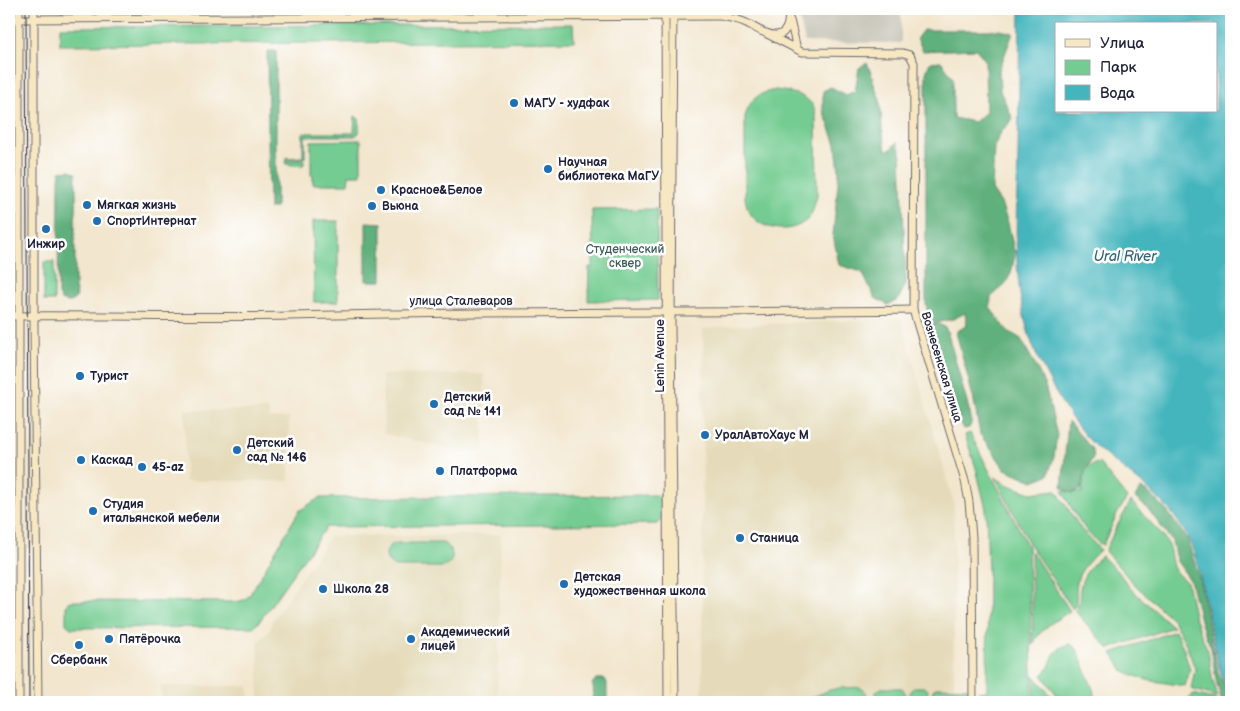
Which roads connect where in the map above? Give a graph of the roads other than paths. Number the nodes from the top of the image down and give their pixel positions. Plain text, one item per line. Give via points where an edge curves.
1 (18, 9) edge
2 (34, 9) edge
3 (673, 9) edge
4 (736, 9) edge
5 (788, 9) edge
6 (668, 14) edge
7 (721, 16) junction
8 (789, 18) junction
9 (9, 19) edge
10 (18, 19) junction
11 (34, 19) junction
12 (744, 22) junction
13 (767, 34) junction
14 (799, 50) junction
15 (913, 310) junction
16 (668, 312) junction
17 (9, 316) edge
18 (19, 316) junction
19 (34, 316) junction
20 (19, 702) edge
21 (38, 702) edge
22 (668, 702) edge
23 (675, 702) edge
24 (973, 702) edge

1 - 10 main road
2 - 11 main road
3 - 6 main road, Lenin Avenue
4 - 7 main road
4 - 12 main road
5 - 8 main road
6 - 7 main road
6 - 11 main road
6 - 16 main road, Lenin Avenue
7 - 12 main road
8 - 13 main road via 786,30 781,34
8 - 14 main road
9 - 10 main road
10 - 11 main road
10 - 18 main road
11 - 19 main road
12 - 13 main road
13 - 14 main road
14 - 15 main road, Вознесенская улица via 903,53 912,58
15 - 16 main road, улица Сталеваров
15 - 24 main road, Вознесенская улица via 970,502
16 - 19 main road, улица Сталеваров
16 - 22 main road, Lenin Avenue
16 - 23 main road, Lenin Avenue
17 - 18 main road, улица Сталеваров
18 - 19 main road, улица Сталеваров
18 - 20 main road
19 - 21 main road

